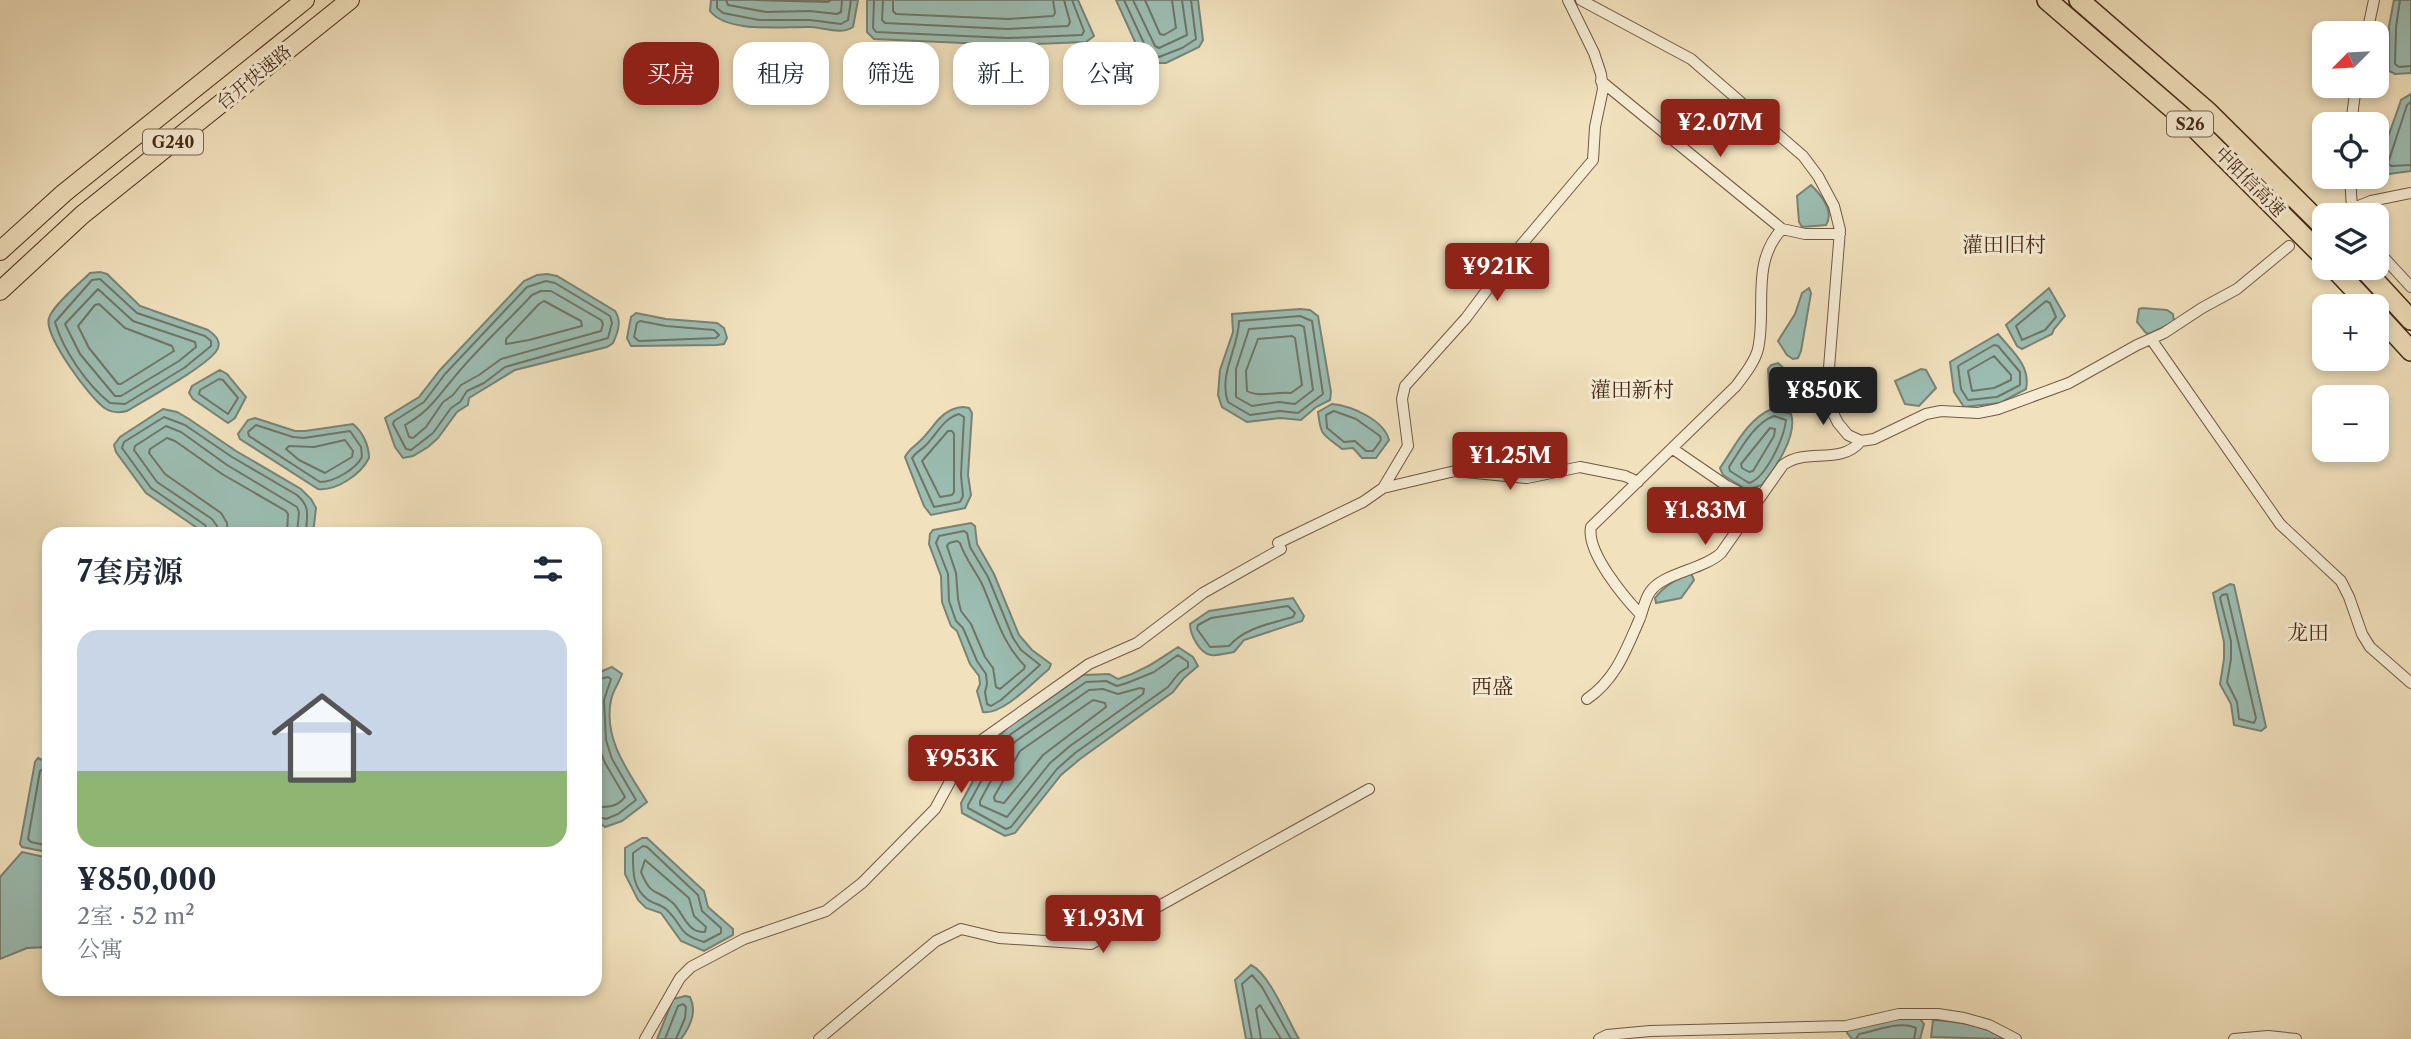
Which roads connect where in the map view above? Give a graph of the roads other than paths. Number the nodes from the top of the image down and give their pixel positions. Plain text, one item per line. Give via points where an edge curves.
1 (305, 0) edge
2 (350, 0) edge
3 (1568, 0) edge
4 (1581, 0) edge
5 (2047, 0) edge
6 (2079, 0) edge
7 (2374, 0) edge
8 (2370, 21) edge
9 (1601, 81) junction
10 (2411, 193) edge
11 (2377, 203) edge
12 (2312, 215) edge
13 (1782, 229) junction
14 (1840, 234) junction
15 (2312, 245) edge
16 (2289, 246) dead end
17 (0, 251) edge
18 (2389, 264) edge
19 (2345, 280) edge
20 (2374, 280) edge
21 (2411, 287) edge
22 (0, 290) edge
23 (2359, 294) edge
24 (2411, 320) edge
25 (2389, 327) edge
26 (2151, 339) junction
27 (2411, 351) edge
28 (1861, 441) junction
29 (1673, 449) junction
30 (1638, 482) junction
31 (1383, 488) junction
32 (1757, 501) junction
33 (1641, 615) junction
34 (2411, 682) edge
35 (1587, 699) dead end
36 (1369, 789) dead end
37 (645, 1039) edge
38 (819, 1039) edge
39 (1599, 1039) edge
40 (2016, 1039) edge
41 (2234, 1039) edge
42 (2296, 1039) edge

1 - 17 highway, 台开快速路 / G240 via 64,193
2 - 22 highway, 台开快速路 / G240 via 82,215
3 - 9 street via 1594,52
4 - 14 street via 1691,60 1803,156 1834,206
5 - 15 highway, 中阳信高速 / S26 via 2160,96
6 - 12 highway, 中阳信高速 / S26 via 2190,96
7 - 8 street
9 - 13 street
9 - 31 street via 1593,160 1405,386 1402,399 1408,446
10 - 11 street
13 - 14 street
13 - 29 street via 1762,271 1756,354 1736,386
14 - 28 street via 1827,393 1838,423
16 - 26 street via 2229,295
18 - 21 street
19 - 23 highway
20 - 24 highway
25 - 27 highway
26 - 28 street via 2043,393 1988,412 1926,414
26 - 34 street via 2280,524 2339,578 2370,647
28 - 32 street via 1843,454 1793,459 1783,465
29 - 30 street
29 - 32 street
30 - 31 street via 1580,467 1527,478 1455,471
30 - 33 street via 1590,530 1604,568
31 - 37 street via 1203,593 1137,643 1088,664 976,744 934,809 862,883 826,911 744,939 691,967
32 - 33 street via 1721,553 1656,586
33 - 35 street via 1611,678
36 - 38 street via 1091,944 955,930
39 - 40 street via 1650,1031 1846,1026 1899,1014 1964,1018
41 - 42 street

